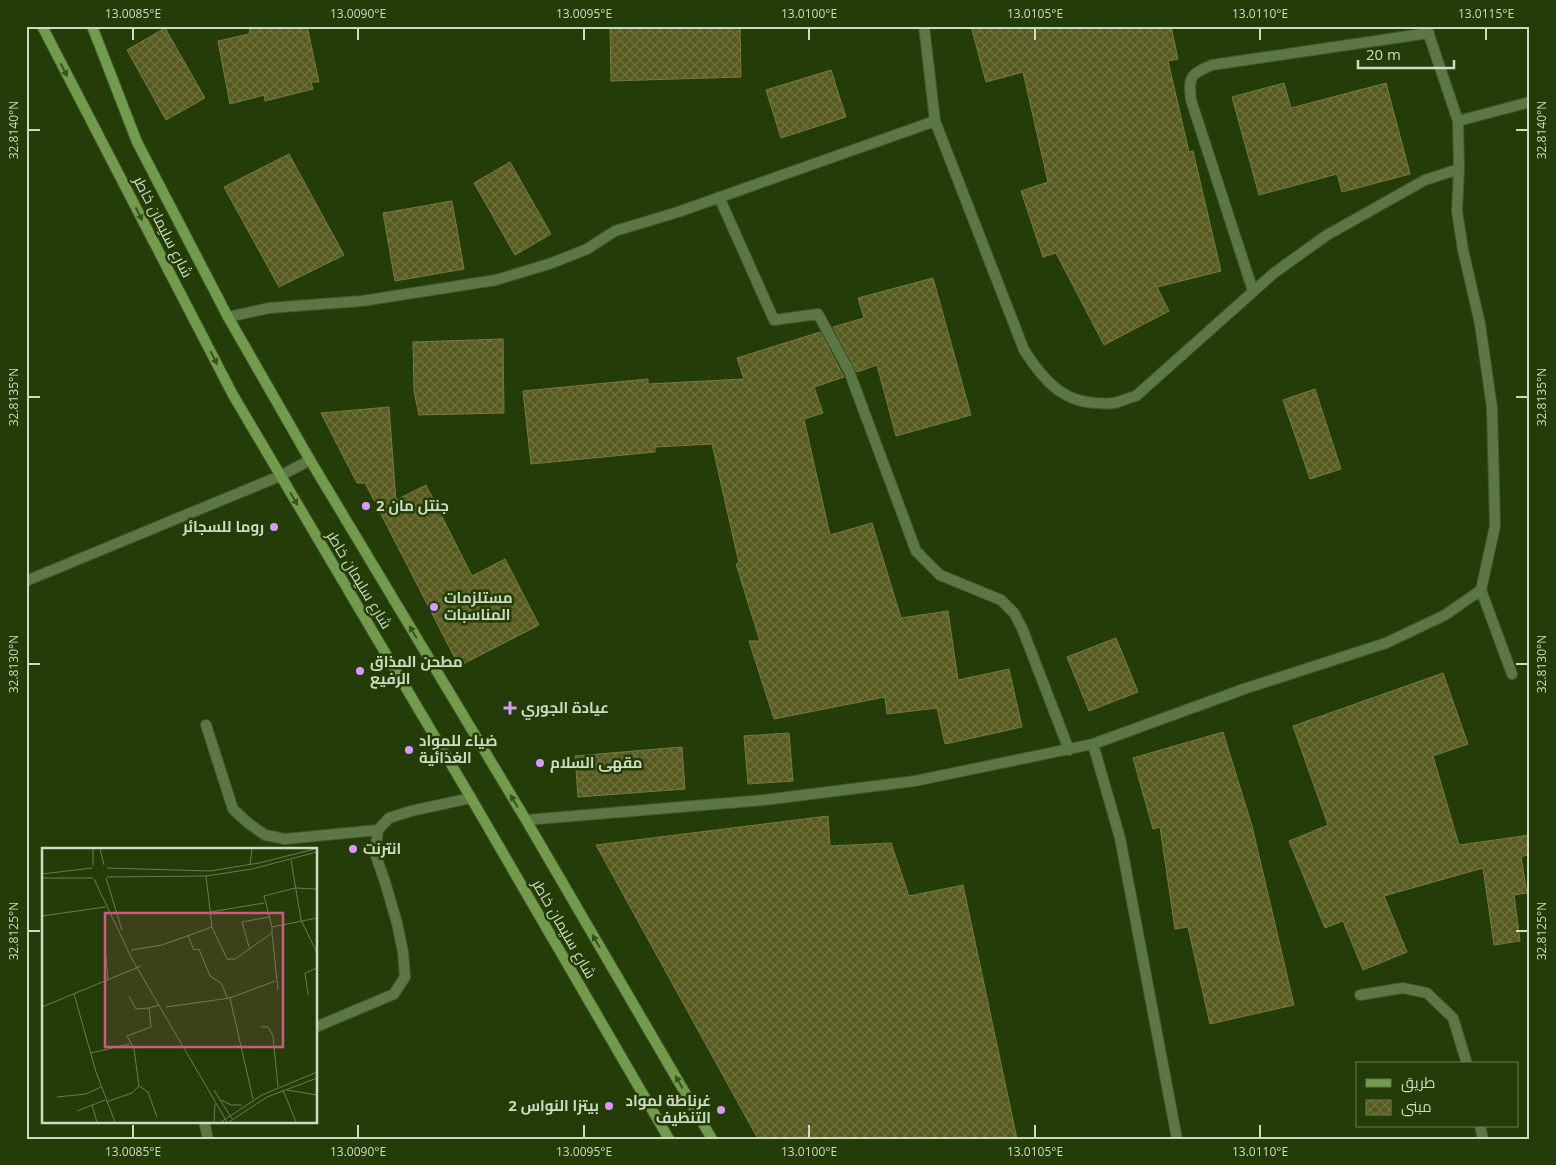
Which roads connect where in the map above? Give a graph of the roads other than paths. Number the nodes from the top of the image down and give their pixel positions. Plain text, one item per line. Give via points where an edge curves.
1 (42, 26) edge
2 (92, 26) edge
3 (924, 26) edge
4 (1428, 30) edge
5 (1530, 102) edge
6 (935, 121) junction
7 (1458, 121) junction
8 (1459, 169) junction
9 (719, 196) junction
10 (1253, 291) junction
11 (228, 317) junction
12 (310, 460) junction
13 (280, 476) junction
14 (26, 581) edge
15 (1481, 590) junction
16 (1512, 674) dead end
17 (206, 725) dead end
18 (1093, 744) junction
19 (1068, 750) junction
20 (471, 798) junction
21 (526, 820) junction
22 (378, 830) junction
23 (1360, 995) dead end
24 (318, 1026) edge
25 (1466, 1062) edge
26 (204, 1122) edge
27 (208, 1139) edge
28 (669, 1139) edge
29 (712, 1139) edge
30 (1177, 1139) edge

1 -> 13 main road, شارع سليمان خاطر via 233,395
2 - 11 main road, شارع سليمان خاطر via 137,142
3 - 6 street
4 - 7 street
4 - 10 street via 1212,65 1196,72 1189,85 1191,100
5 - 7 street
6 - 9 street
6 - 10 street via 1024,350 1051,385 1067,396 1089,403 1113,403 1136,396
7 - 8 street
8 - 10 street via 1425,180 1327,236
8 - 15 street via 1457,212 1480,324 1492,408 1495,526
9 - 11 street via 615,231 587,249 496,280 362,301 269,308
9 - 19 street via 774,320 818,314 848,371 916,551 940,574 1001,600 1014,613
11 - 12 main road, شارع سليمان خاطر
12 - 13 street
21 -> 12 main road, شارع سليمان خاطر
13 - 14 street
13 -> 20 main road, شارع سليمان خاطر
15 - 16 street
15 - 18 street via 1445,615 1386,644 1244,689
17 - 22 street via 233,809 265,835 285,839
18 - 19 street
18 - 30 street via 1120,838
19 - 21 street via 915,781 764,800
20 - 22 street via 389,818
20 - 28 main road, شارع سليمان خاطر
29 -> 21 main road, شارع سليمان خاطر
22 - 24 street via 375,853 397,923 404,952 405,977 394,994
23 - 25 street via 1403,988 1427,993 1453,1018
26 - 27 street

